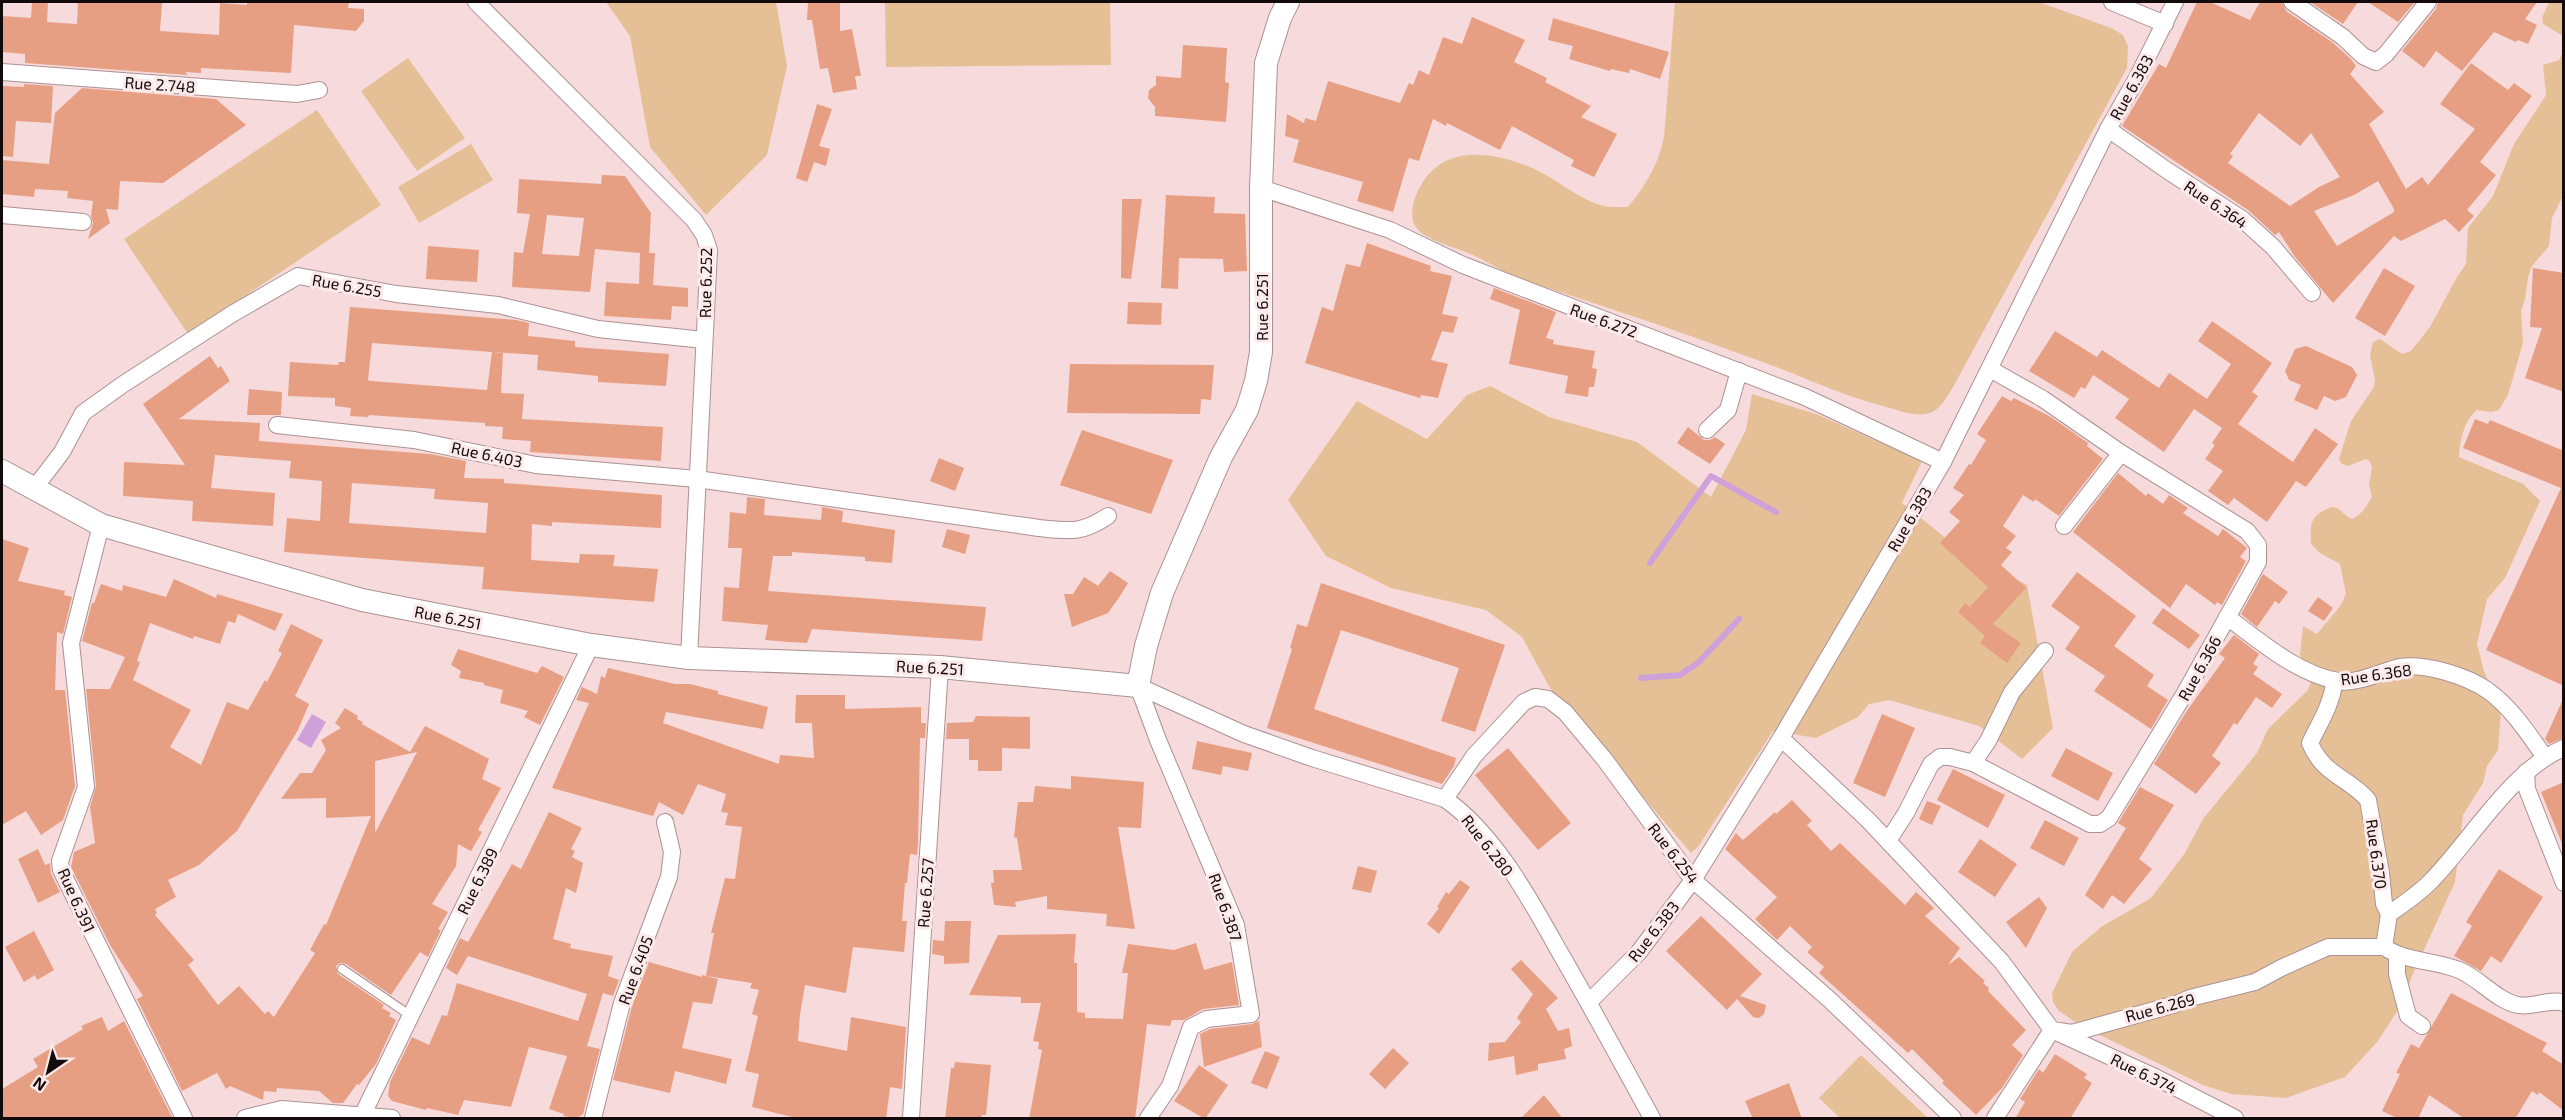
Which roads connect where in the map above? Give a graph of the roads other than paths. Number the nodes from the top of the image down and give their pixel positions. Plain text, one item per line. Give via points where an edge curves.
1 (476, 2) edge
2 (1288, 2) edge
3 (2112, 2) edge
4 (2175, 2) edge
5 (2292, 2) edge
6 (2428, 2) edge
7 (2165, 24) junction
8 (2, 72) edge
9 (319, 90) dead end
10 (2108, 129) junction
11 (1261, 188) junction
12 (2, 215) edge
13 (83, 222) dead end
14 (2312, 293) dead end
15 (704, 340) junction
16 (1990, 369) junction
17 (1739, 371) junction
18 (277, 425) dead end
19 (1707, 430) dead end
20 (2121, 453) junction
21 (1943, 462) junction
22 (2, 471) edge
23 (697, 479) junction
24 (33, 490) junction
25 (1108, 516) dead end
26 (101, 525) junction
27 (2064, 526) dead end
28 (2227, 618) junction
29 (591, 645) junction
30 (2045, 651) dead end
31 (689, 658) junction
32 (940, 667) junction
33 (2335, 681) junction
34 (1138, 686) junction
35 (1780, 738) junction
36 (2564, 748) edge
37 (2544, 756) junction
38 (1973, 763) junction
39 (2526, 772) junction
40 (1445, 799) junction
41 (665, 822) dead end
42 (1888, 841) junction
43 (1693, 880) junction
44 (2564, 883) edge
45 (2389, 914) junction
46 (2391, 951) junction
47 (342, 969) dead end
48 (1589, 1002) junction
49 (2564, 1003) edge
50 (411, 1016) junction
51 (2422, 1026) dead end
52 (2052, 1030) junction
53 (362, 1116) junction
54 (184, 1119) edge
55 (245, 1119) edge
56 (392, 1119) edge
57 (593, 1119) edge
58 (911, 1119) edge
59 (1148, 1119) edge
60 (1652, 1119) edge
61 (1953, 1119) edge
62 (1995, 1119) edge
63 (2235, 1119) edge

1 - 15 street, Rue 6.252 via 704,235 708,250
2 - 11 main road, Rue 6.251 via 1266,63
3 - 7 street
4 - 7 street, Rue 6.383
5 - 6 street via 2376,62
7 - 10 street, Rue 6.383
8 - 9 street, Rue 2.748 via 297,94
10 - 14 street, Rue 6.364 via 2242,219 2273,247
10 - 16 street, Rue 6.383
11 - 17 street, Rue 6.272 via 1390,230 1462,265
11 - 34 main road, Rue 6.251 via 1261,352 1256,381 1247,410 1221,457 1162,593
12 - 13 street
15 - 23 street, Rue 6.252
15 - 24 street, Rue 6.255 via 598,329 498,305 396,294 298,276 202,333 83,413 62,452
16 - 20 street, Rue 6.366 via 2043,399
16 - 21 street, Rue 6.383
17 - 19 street via 1728,410
17 - 21 street, Rue 6.272
18 - 23 street, Rue 6.403 via 414,440 536,465
20 - 27 street
20 - 28 street, Rue 6.366 via 2247,531 2258,545 2258,562
21 - 35 street, Rue 6.383
22 - 24 main road
23 - 25 street, Rue 6.403 via 1073,532
23 - 31 street, Rue 6.252
24 - 26 main road, Rue 6.251
26 - 29 main road, Rue 6.251 via 362,600
26 - 54 street, Rue 6.391 via 71,643 86,787 60,861 61,870
28 - 33 street, Rue 6.368 via 2301,666
28 - 38 street, Rue 6.366 via 2128,788 2109,818 2100,824 2090,824
29 - 31 main road, Rue 6.251
29 - 50 street, Rue 6.389
30 - 38 street via 2012,692
31 - 32 main road, Rue 6.251
32 - 34 main road, Rue 6.251
32 - 58 street, Rue 6.257
33 - 37 street, Rue 6.368 via 2402,667 2449,673 2487,690 2517,719
33 - 45 street, Rue 6.370 via 2324,720 2310,744 2315,757 2368,800 2382,895
34 - 40 street, Rue 6.280 via 1244,734
34 - 59 street, Rue 6.387 via 1236,925 1251,1014 1207,1019 1191,1027 1170,1086
35 - 42 street
35 - 43 street, Rue 6.383
36 - 37 street
37 - 39 street
38 - 42 street, Rue 6.366 via 1940,757 1931,764
39 - 44 street via 2527,789
39 - 45 street via 2431,882
40 - 43 street, Rue 6.254 via 1474,756 1524,702 1535,697 1548,699 1565,712 1605,760
40 - 48 street, Rue 6.280 via 1463,811 1501,858
41 - 57 street, Rue 6.405 via 672,852 669,877 622,1003
42 - 52 street via 2002,962
43 - 48 street, Rue 6.383 via 1639,952
43 - 61 street, Rue 6.254 via 1831,1001
45 - 46 street
46 - 49 street, Rue 6.269 via 2460,970 2516,1005 2532,1006 2553,1000
46 - 51 street via 2408,1016
46 - 52 street, Rue 6.269 via 2328,947 2255,982 2072,1033
47 - 50 lane
48 - 60 street, Rue 6.280
50 - 53 street, Rue 6.389
52 - 62 street
52 - 63 street, Rue 6.374
53 - 55 street via 282,1109
53 - 56 street

